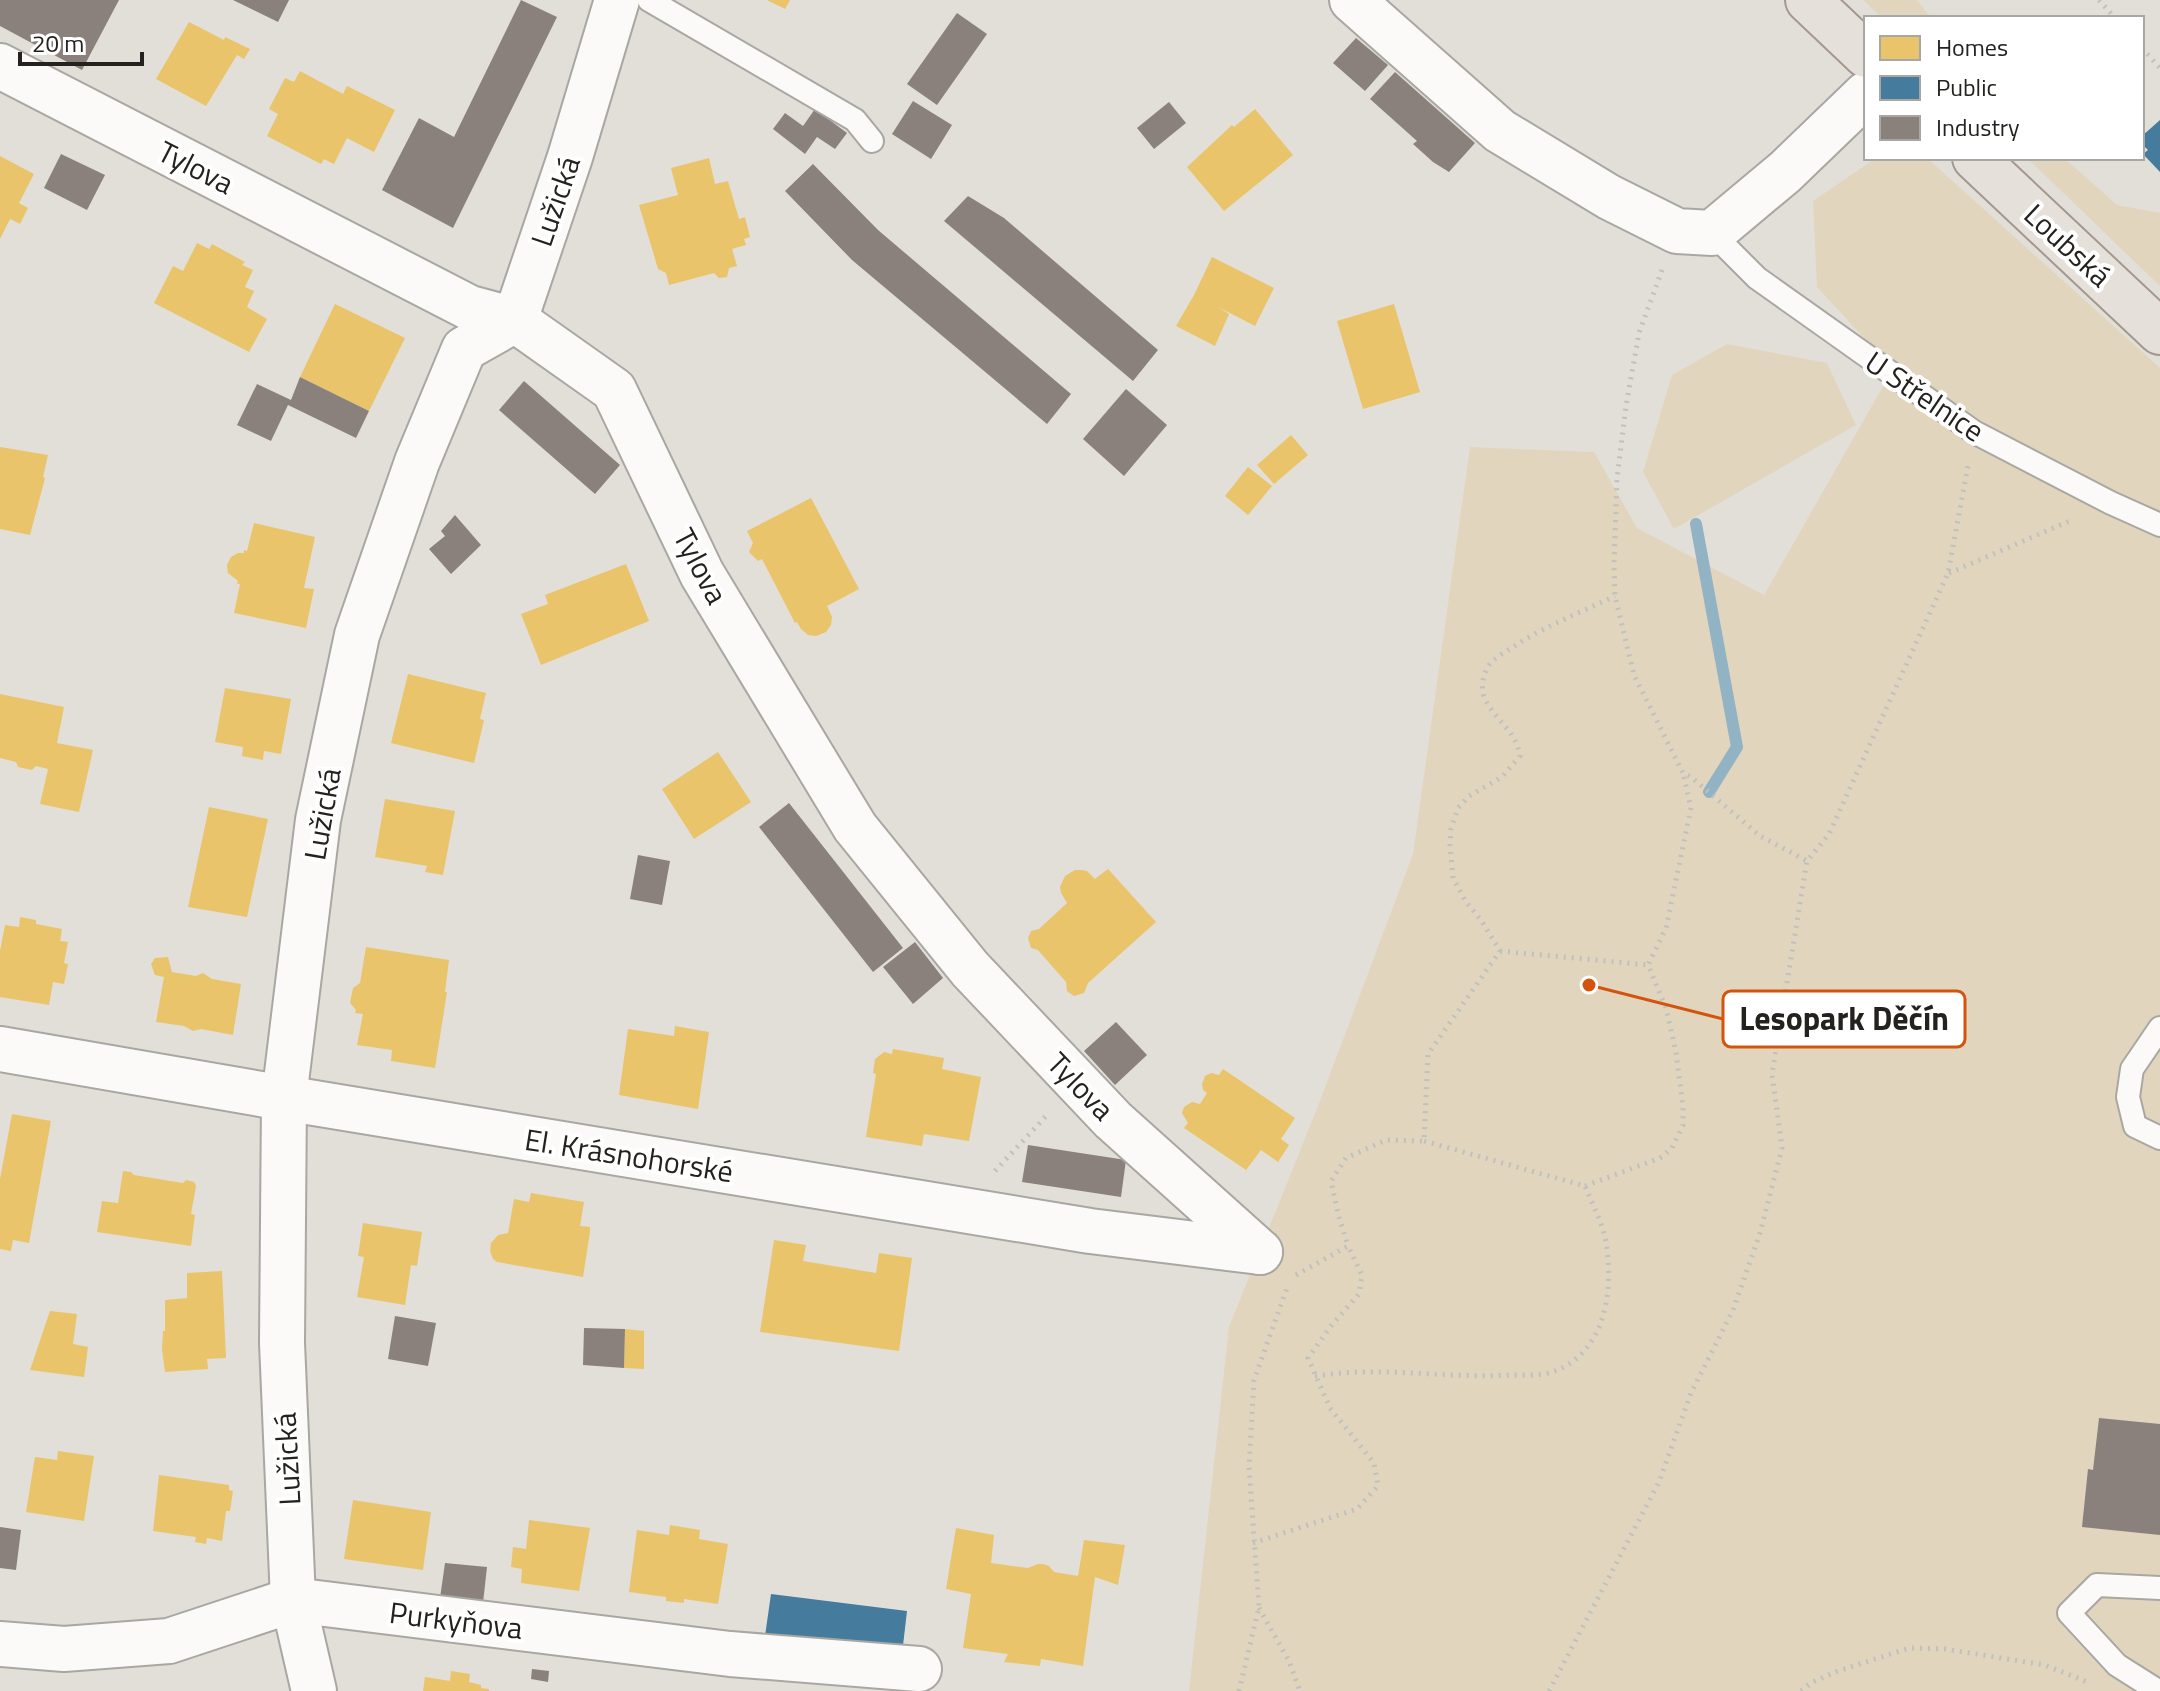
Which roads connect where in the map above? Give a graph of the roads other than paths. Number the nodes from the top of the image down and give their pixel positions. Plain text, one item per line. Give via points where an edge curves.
1 (617, 0) edge
2 (649, 0) edge
3 (1352, 0) edge
4 (1808, 0) edge
5 (1864, 53) edge
6 (0, 66) edge
7 (1864, 96) edge
8 (872, 141) dead end
9 (1977, 160) edge
10 (1695, 232) junction
11 (515, 320) junction
12 (2160, 332) edge
13 (2160, 525) edge
14 (2160, 1028) edge
15 (0, 1049) edge
16 (284, 1098) junction
17 (2160, 1138) edge
18 (1260, 1252) joint
19 (2160, 1588) edge
20 (293, 1600) junction
21 (0, 1644) edge
22 (919, 1669) dead end
23 (740, 1672) edge
24 (314, 1691) edge
25 (2158, 1691) edge

1 - 11 street, Lužická
2 - 8 lane via 855,120
3 - 10 street, U Střelnice via 1500,131 1609,197
4 - 5 main road
6 - 11 street, Tylova via 470,308
7 - 10 street via 1785,172
9 - 12 main road, Loubská
10 - 13 lane, U Střelnice via 1974,432
11 - 16 street, Lužická via 464,349 417,462 357,635 318,820
11 - 18 street, Tylova via 614,390 702,574 855,827 977,976 1113,1120
14 - 17 lane via 2132,1069 2128,1097 2135,1126
15 - 16 street, El. Krásnohorské
16 - 18 street, El. Krásnohorské via 1090,1231
16 - 20 street, Lužická via 282,1343
19 - 25 lane via 2097,1585 2069,1613 2117,1665
20 - 21 street, Purkyňova via 169,1641 64,1649
20 - 23 street, Purkyňova
20 - 24 street, Lužická
22 - 23 street, Purkyňova

